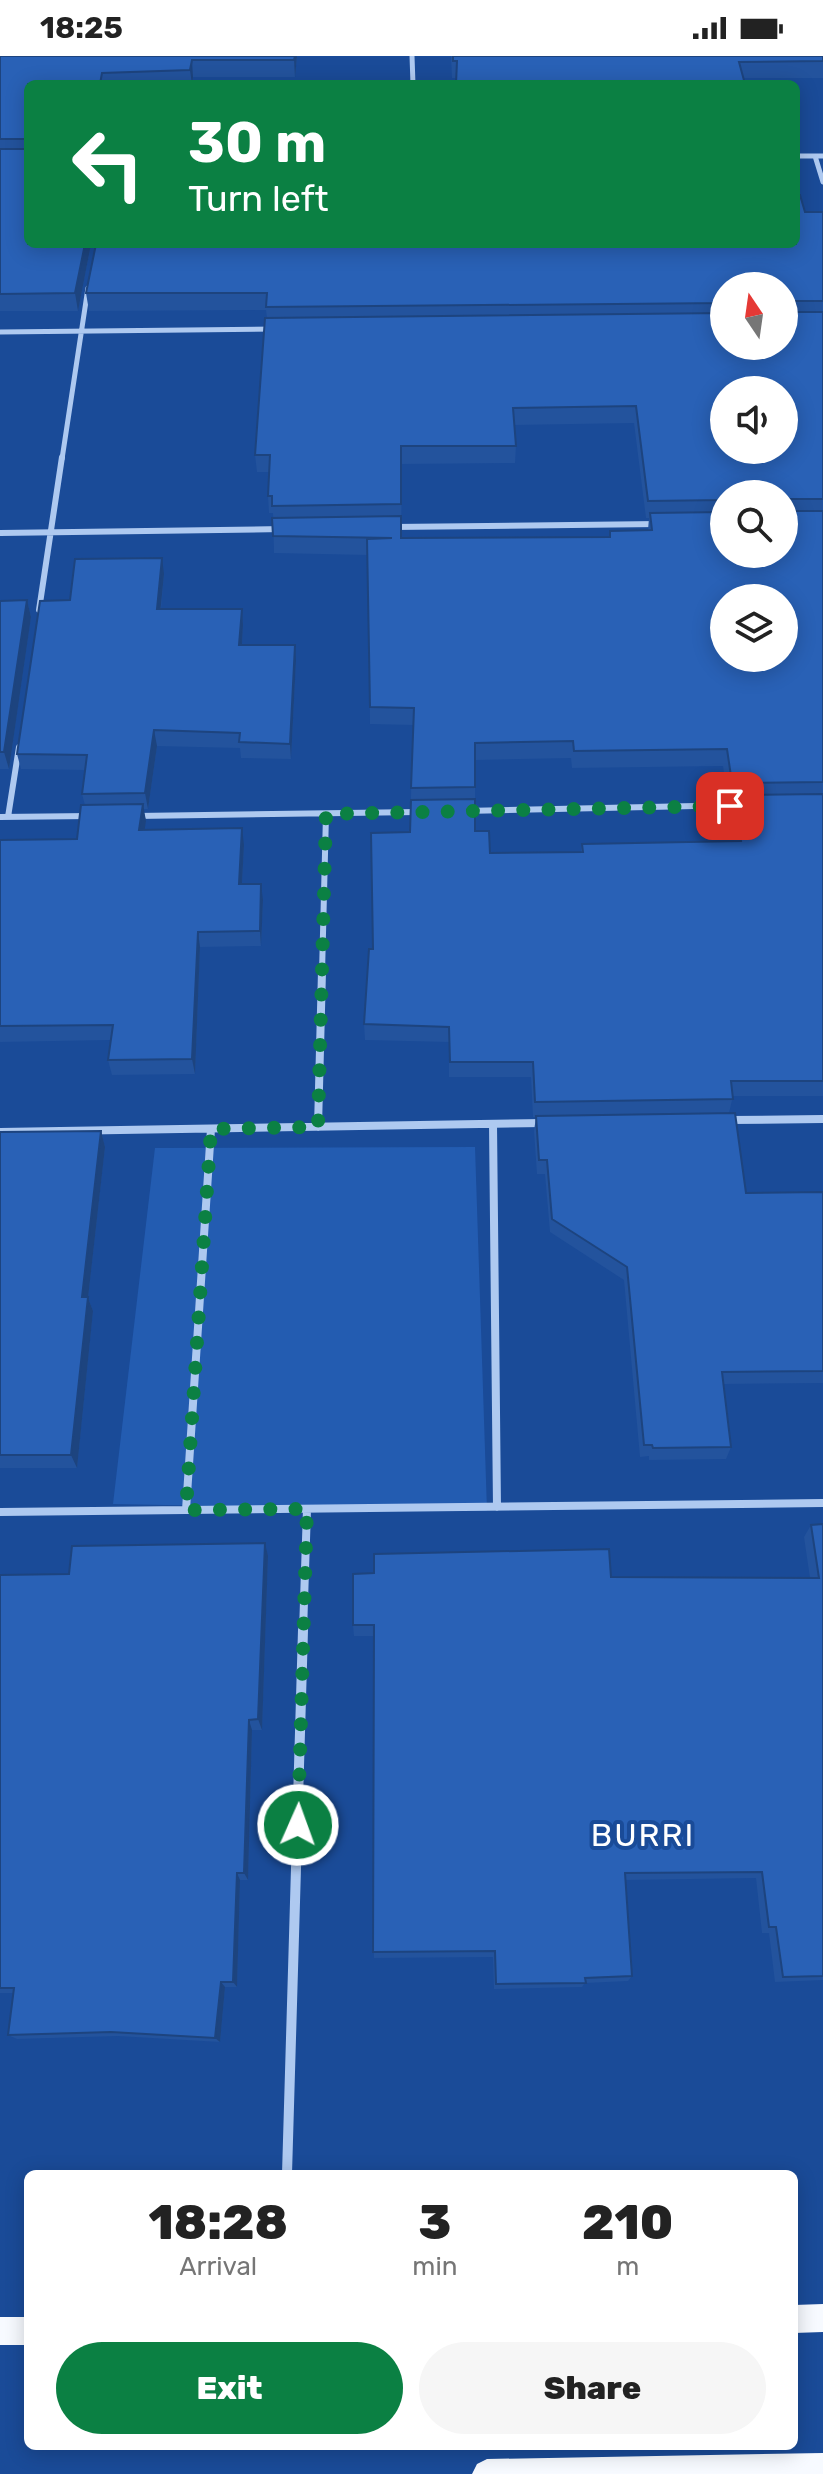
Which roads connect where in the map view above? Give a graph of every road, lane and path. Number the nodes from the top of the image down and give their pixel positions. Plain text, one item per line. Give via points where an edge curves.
1 (412, 56) edge
2 (413, 80) edge
3 (800, 156) edge
4 (815, 156) junction
5 (823, 156) edge
6 (823, 182) edge
7 (91, 273) edge
8 (284, 329) edge
9 (79, 331) junction
10 (0, 332) edge
11 (661, 524) edge
12 (380, 527) edge
13 (286, 529) edge
14 (51, 532) junction
15 (0, 533) edge
16 (37, 622) edge
17 (19, 742) edge
18 (745, 805) edge
19 (450, 811) edge
20 (434, 812) edge
21 (326, 814) junction
22 (103, 816) edge
23 (119, 816) edge
24 (4, 817) edge
25 (823, 1119) edge
26 (713, 1120) edge
27 (556, 1123) edge
28 (493, 1124) junction
29 (318, 1127) junction
30 (211, 1129) junction
31 (0, 1132) edge
32 (823, 1503) edge
33 (497, 1507) junction
34 (307, 1509) junction
35 (186, 1510) junction
36 (0, 1512) edge
37 (287, 2170) edge
38 (823, 2318) edge
39 (798, 2319) edge
40 (0, 2331) edge
41 (24, 2331) edge
42 (823, 2468) edge
43 (487, 2474) edge

1 - 2 street
3 - 4 street
4 - 5 street
4 - 6 street
7 - 9 street
8 - 9 street
9 - 10 street
9 - 14 street
11 - 12 street
13 - 14 street
14 - 15 street
14 - 16 street
17 - 24 street
18 - 19 street
20 - 21 street
21 - 23 street
21 - 29 street
22 - 24 street
25 - 26 street
27 - 28 street
28 - 29 street
28 - 33 street
29 - 30 street
30 - 31 street
30 - 35 street
32 - 33 street
33 - 34 street
34 - 35 street
34 - 37 street
35 - 36 street
38 - 39 main road
40 - 41 main road
42 - 43 main road

